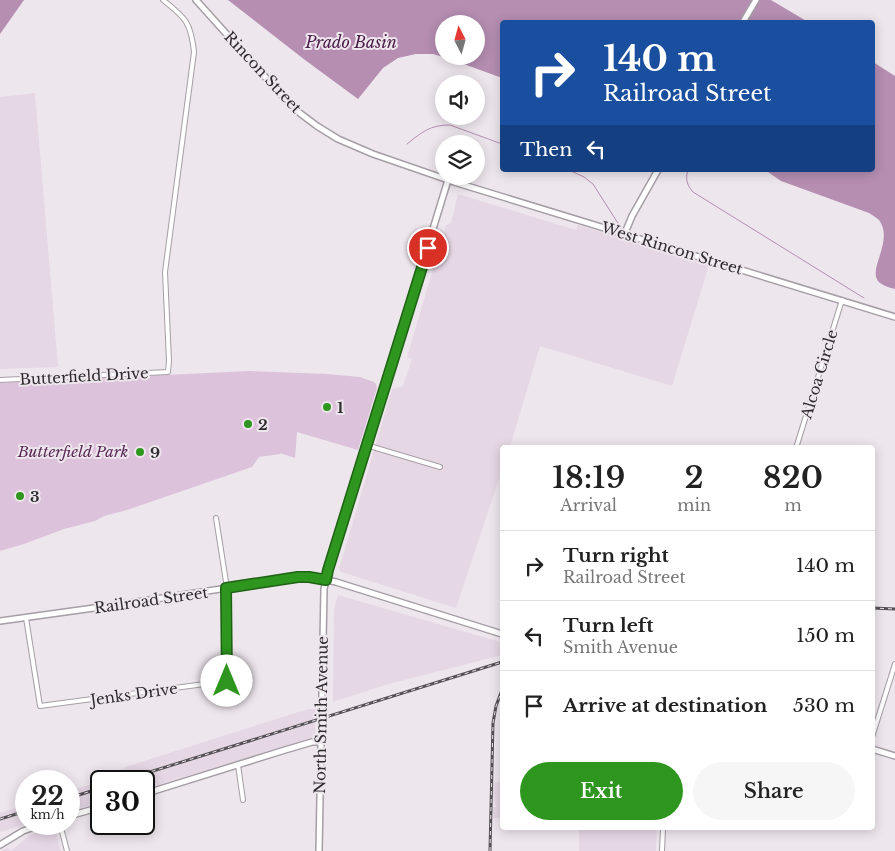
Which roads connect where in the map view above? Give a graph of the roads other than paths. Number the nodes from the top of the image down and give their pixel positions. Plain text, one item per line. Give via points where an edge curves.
1 (163, 0) edge
2 (196, 0) edge
3 (756, 0) edge
4 (744, 20) edge
5 (657, 172) edge
6 (435, 175) edge
7 (446, 185) edge
8 (465, 185) edge
9 (625, 233) junction
10 (842, 300) junction
11 (895, 317) edge
12 (0, 380) edge
13 (366, 445) junction
14 (797, 445) edge
15 (440, 467) dead end
16 (216, 518) dead end
17 (326, 580) junction
18 (226, 588) junction
19 (26, 618) junction
20 (0, 621) edge
21 (500, 633) edge
22 (895, 664) edge
23 (875, 727) edge
24 (320, 742) junction
25 (875, 750) edge
26 (895, 756) edge
27 (238, 765) junction
28 (155, 791) edge
29 (243, 800) dead end
30 (663, 830) edge
31 (16, 835) edge
32 (63, 835) edge
33 (0, 845) edge
34 (67, 851) edge
35 (318, 851) edge
36 (662, 851) edge

1 - 12 street, Butterfield Drive via 188,23 194,52 165,272 168,372
2 - 6 main road, Rincon Street via 285,99 317,126 365,151
3 - 4 main road
5 - 9 main road
7 - 13 main road, North Smith Avenue
8 - 9 main road, West Rincon Street
9 - 10 main road, West Rincon Street
10 - 11 main road, West Rincon Street
10 - 14 street, Alcoa Circle
13 - 15 street
13 - 17 main road, North Smith Avenue
16 - 18 street
17 - 18 main road, Railroad Street via 298,577
17 - 21 main road, Railroad Street
17 - 24 main road, North Smith Avenue
18 - 19 main road, Railroad Street
18 - 19 street, Jenks Drive via 227,681 40,706
19 - 20 main road, Railroad Street
22 - 23 street
24 - 27 main road
24 - 35 main road, North Smith Avenue
25 - 26 main road
27 - 28 main road
27 - 29 street
30 - 36 street
31 - 33 main road
32 - 34 street

